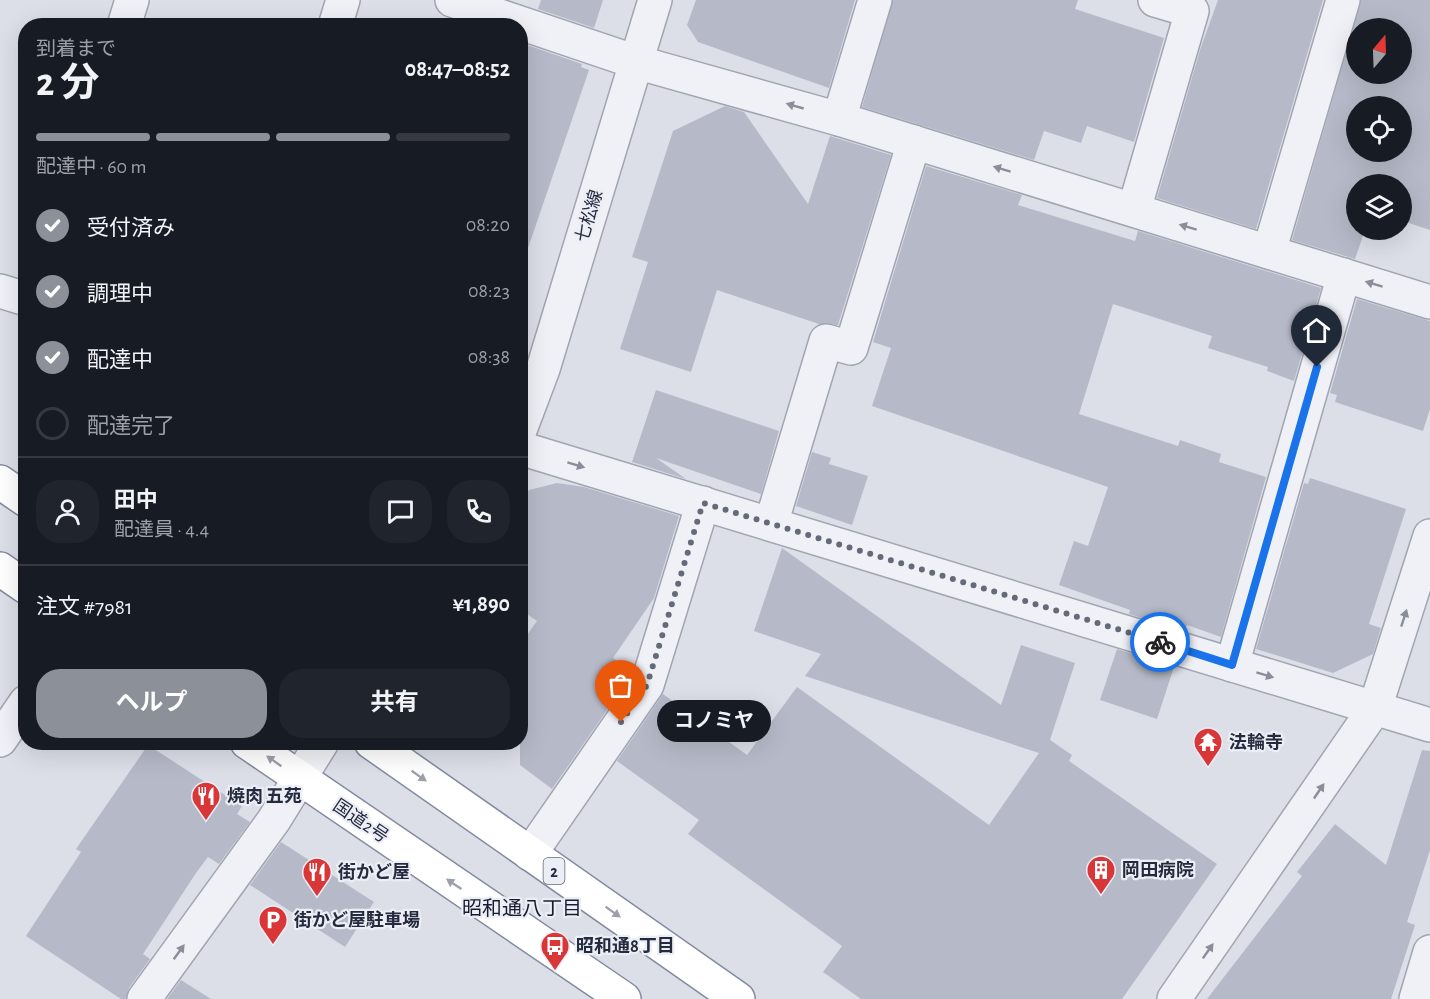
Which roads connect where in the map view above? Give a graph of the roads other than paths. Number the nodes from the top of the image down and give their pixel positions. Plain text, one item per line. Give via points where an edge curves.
1 (132, 0) edge
2 (343, 0) edge
3 (655, 0) edge
4 (875, 0) edge
5 (1155, 0) edge
6 (1343, 0) edge
7 (461, 1) edge
8 (126, 18) edge
9 (337, 18) edge
10 (510, 18) edge
11 (528, 24) edge
12 (636, 62) junction
13 (839, 118) junction
14 (914, 142) junction
15 (1134, 210) junction
16 (1269, 252) junction
17 (1344, 275) junction
18 (0, 291) edge
19 (18, 297) edge
20 (1430, 302) edge
21 (528, 408) edge
22 (528, 450) edge
23 (0, 482) edge
24 (18, 494) edge
25 (703, 503) junction
26 (771, 524) junction
27 (1430, 536) edge
28 (0, 569) edge
29 (18, 581) edge
30 (1232, 665) junction
31 (1375, 708) junction
32 (18, 714) edge
33 (1430, 725) edge
34 (0, 740) edge
35 (258, 750) edge
36 (318, 750) edge
37 (382, 750) edge
38 (301, 780) junction
39 (530, 854) junction
40 (1430, 952) edge
41 (144, 999) edge
42 (624, 999) edge
43 (738, 999) edge
44 (1174, 999) edge
45 (1416, 999) edge

1 - 8 street
2 - 9 street
3 - 12 street, 七松線
4 - 13 street
5 - 15 street via 1192,11
6 - 16 street
7 - 10 street
11 - 12 street
13 -> 12 street
12 - 21 street, 七松線
13 - 14 street
15 -> 14 street
14 - 26 street via 851,348 826,340
16 -> 15 street
16 - 17 street
20 -> 17 street
17 - 30 street
18 - 19 street
22 -> 25 street
23 - 24 highway
25 - 26 street
25 - 39 street via 647,685
26 - 30 street
31 -> 27 street
28 - 29 highway
30 -> 31 street
31 - 33 street
44 -> 31 street
32 - 34 street
38 -> 35 highway, 国道2号
36 - 38 street
37 -> 39 highway, 2
41 -> 38 street
42 -> 38 highway, 国道2号
39 -> 43 highway, 2
40 - 45 street

